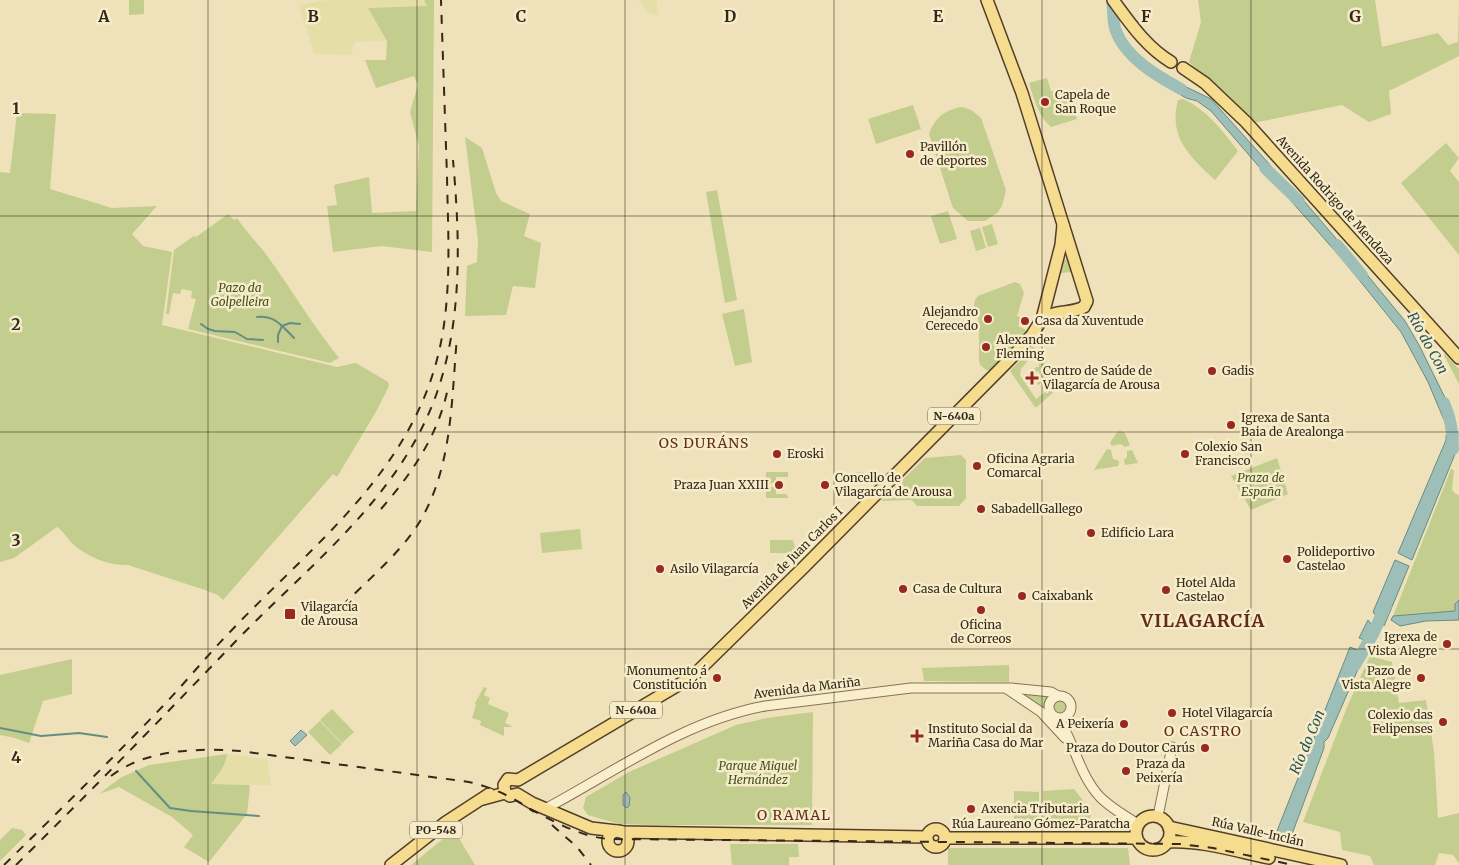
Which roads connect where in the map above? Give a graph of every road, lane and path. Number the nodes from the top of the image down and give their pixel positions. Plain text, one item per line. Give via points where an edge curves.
1 (987, 0) edge
2 (1113, 0) edge
3 (1063, 225) junction
4 (1042, 319) junction
5 (1459, 358) edge
6 (1011, 691) junction
7 (1058, 696) junction
8 (1056, 720) junction
9 (1172, 747) dead end
10 (513, 788) junction
11 (545, 809) junction
12 (1158, 816) junction
13 (1138, 824) junction
14 (1169, 827) junction
15 (591, 828) junction
16 (618, 831) junction
17 (640, 832) junction
18 (1136, 838) junction
19 (1167, 842) junction
20 (628, 843) junction
21 (609, 845) junction
22 (391, 865) edge
23 (1306, 865) edge
24 (1340, 865) edge

1 - 3 main road, N-640a via 1022,93
2 - 5 main road, Avenida Rodrigo de Mendoza via 1152,49 1171,62 1179,58 1184,63 1183,68 1205,83 1246,122
3 - 4 main road, Avenida de Juan Carlos I / N-640a
3 - 4 main road via 1087,303 1080,310 1055,313
4 - 10 main road, Avenida de Juan Carlos I / N-640a via 1016,353 695,674
6 - 7 street, Avenida da Mariña via 1051,692
6 - 8 street
6 - 11 street, Avenida da Mariña via 911,688 746,709 656,746
7 - 8 street via 1049,704
7 - 8 street via 1068,698 1072,708 1066,717
8 - 13 street via 1100,796
9 - 12 street
10 - 11 main road
10 - 22 main road, PO-548 via 494,790
11 - 15 main road
12 - 13 main road via 1146,816
12 - 14 main road
13 - 18 main road
14 - 19 main road
14 - 24 main road, Rúa Valle-Inclán
15 - 16 main road
15 - 21 main road
16 - 17 main road
16 - 20 main road via 626,836
16 - 21 main road via 610,836
17 - 18 main road, Rúa Laureano Gómez-Paratcha via 926,837 936,828 942,830 945,838
17 - 20 main road
18 - 19 main road via 1150,850
19 - 23 main road, Rúa Valle-Inclán via 1207,845
20 - 21 main road via 619,851

